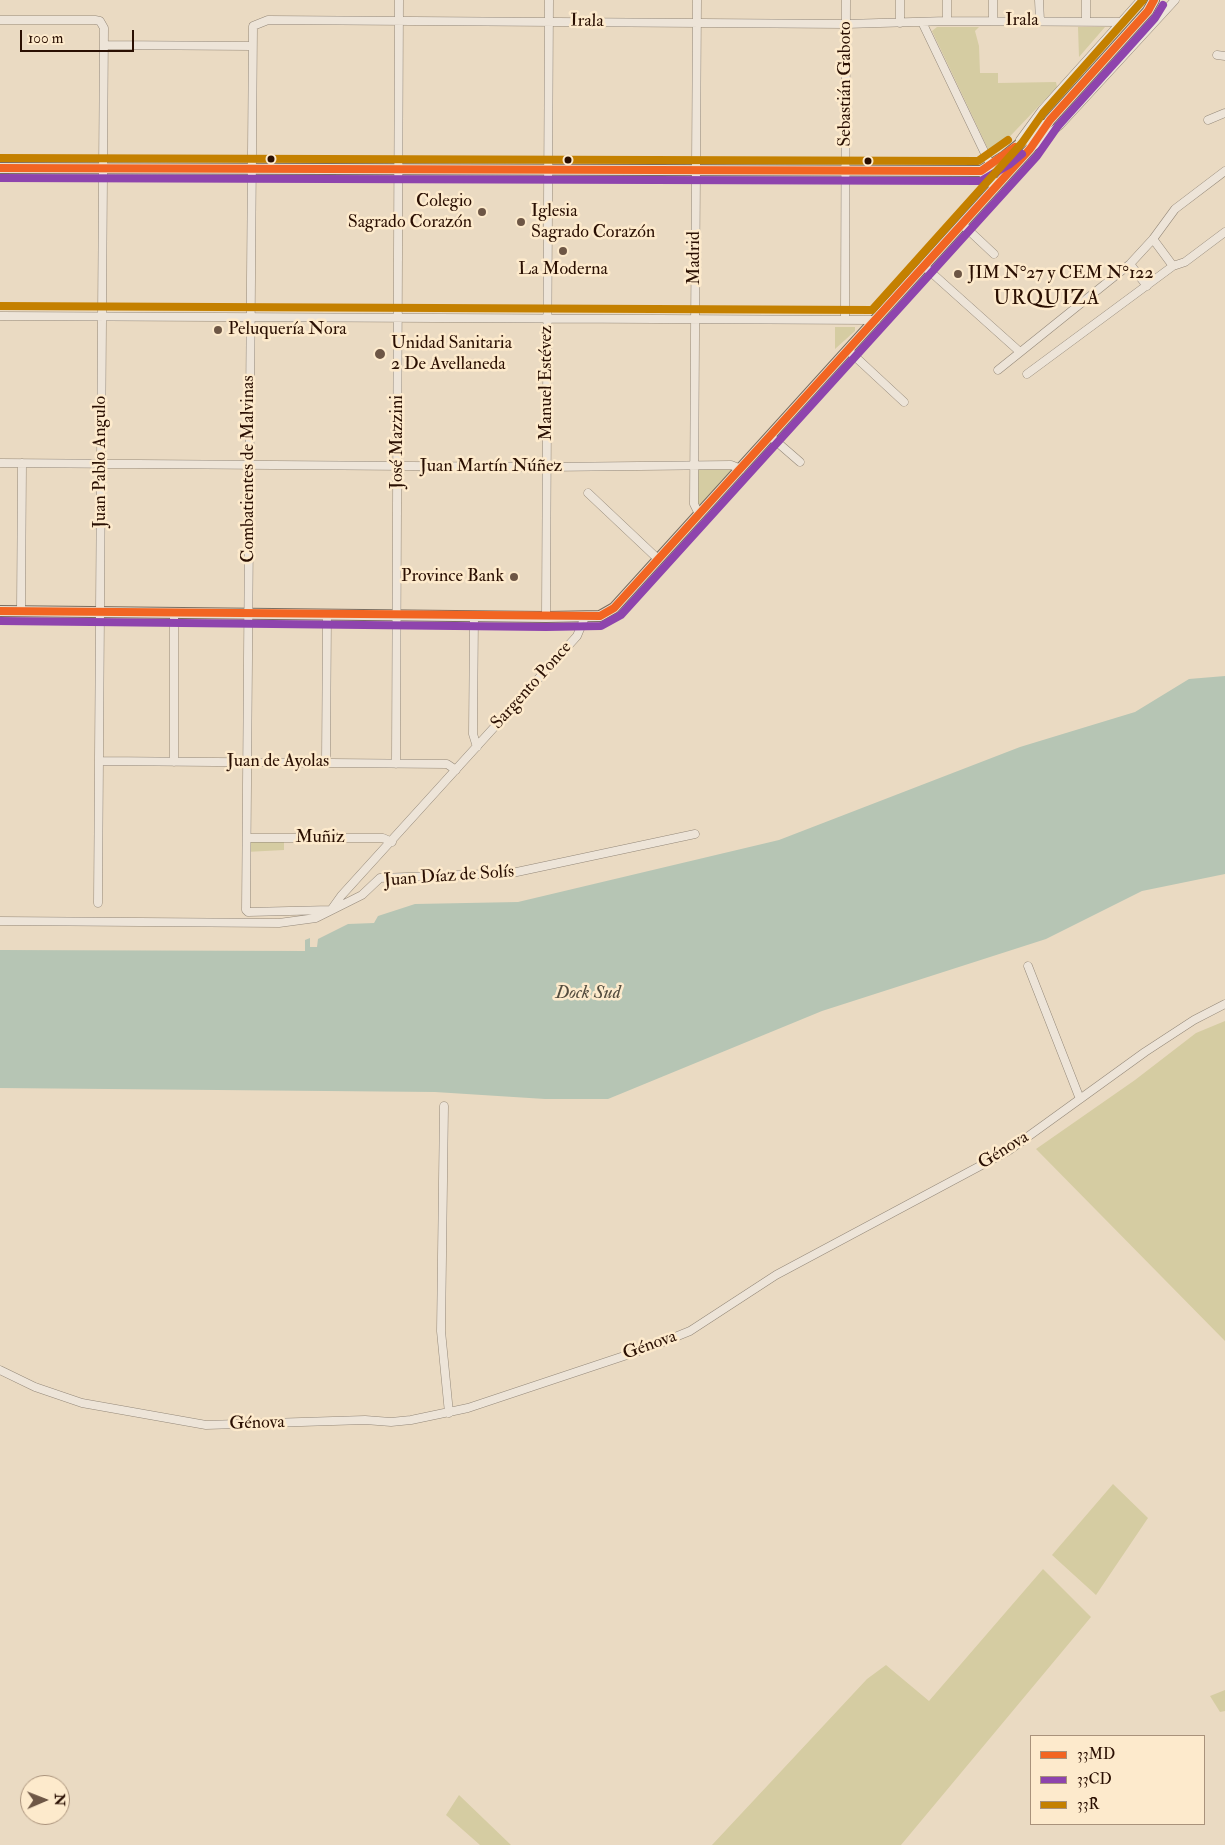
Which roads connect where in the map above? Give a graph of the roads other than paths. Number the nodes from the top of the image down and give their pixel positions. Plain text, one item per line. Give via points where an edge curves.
1 (399, 0) edge
2 (549, 0) edge
3 (697, 0) edge
4 (846, 0) edge
5 (900, 0) edge
6 (947, 0) edge
7 (993, 0) edge
8 (1039, 0) edge
9 (1086, 0) edge
10 (1141, 0) edge
11 (1154, 0) edge
12 (1162, 0) edge
13 (1175, 0) edge
14 (1148, 10) junction
15 (0, 20) edge
16 (399, 21) junction
17 (947, 21) junction
18 (993, 21) junction
19 (1040, 21) junction
20 (549, 22) junction
21 (922, 22) junction
22 (1086, 22) junction
23 (1122, 22) junction
24 (697, 23) junction
25 (900, 23) junction
26 (846, 24) junction
27 (253, 26) joint
28 (105, 45) junction
29 (252, 46) junction
30 (1225, 113) edge
31 (1050, 120) junction
32 (1208, 120) dead end
33 (1016, 146) junction
34 (1030, 149) junction
35 (0, 168) edge
36 (251, 168) junction
37 (986, 168) junction
38 (103, 169) junction
39 (398, 169) junction
40 (548, 169) junction
41 (695, 170) junction
42 (845, 170) junction
43 (1225, 171) edge
44 (994, 188) junction
45 (962, 224) junction
46 (1225, 232) edge
47 (1154, 239) junction
48 (994, 254) dead end
49 (1130, 264) junction
50 (924, 266) junction
51 (1172, 266) junction
52 (1147, 286) junction
53 (0, 316) edge
54 (103, 316) junction
55 (250, 318) junction
56 (399, 318) junction
57 (547, 318) junction
58 (695, 318) junction
59 (845, 318) junction
60 (876, 320) junction
61 (848, 350) junction
62 (1020, 352) junction
63 (998, 370) dead end
64 (1027, 374) dead end
65 (904, 402) dead end
66 (770, 436) junction
67 (800, 462) dead end
68 (0, 463) edge
69 (22, 463) junction
70 (101, 464) junction
71 (249, 465) junction
72 (398, 466) junction
73 (694, 466) junction
74 (547, 467) junction
75 (741, 469) junction
76 (588, 493) dead end
77 (699, 514) junction
78 (658, 559) junction
79 (0, 611) edge
80 (21, 611) junction
81 (100, 611) junction
82 (174, 613) junction
83 (249, 615) junction
84 (327, 615) junction
85 (397, 615) junction
86 (474, 616) junction
87 (546, 617) junction
88 (585, 617) junction
89 (477, 747) junction
90 (99, 761) junction
91 (174, 762) junction
92 (248, 762) junction
93 (326, 762) junction
94 (396, 764) junction
95 (456, 770) junction
96 (695, 834) dead end
97 (247, 838) junction
98 (392, 842) junction
99 (98, 903) dead end
100 (331, 910) junction
101 (0, 921) edge
102 (1028, 966) dead end
103 (1225, 1004) edge
104 (1080, 1099) junction
105 (444, 1106) dead end
106 (0, 1370) edge
107 (449, 1413) junction

1 - 16 street, José Mazzini
2 - 20 street, Manuel Estévez
3 - 24 street, Madrid
4 - 26 street, Sebastián Gaboto
5 - 25 street
6 - 17 street
7 - 18 street
8 - 19 street
9 - 22 street
10 - 23 street
11 - 14 main road
12 - 14 main road
13 - 34 street via 1056,130
14 - 31 main road
15 - 28 street, Juan Pablo Angulo via 100,21
16 - 20 street, Irala
16 - 27 street, Irala via 268,20
16 - 39 street, José Mazzini
17 - 18 street, Irala
17 - 21 street, Irala
18 - 19 street, Irala
19 - 22 street, Irala
20 - 24 street, Irala
20 - 40 street, Manuel Estévez
21 - 25 street, Irala
21 - 37 street
22 - 23 street, Irala
23 - 33 street via 1042,110
24 - 26 street, Irala
24 - 41 street, Madrid
25 - 26 street, Irala
26 - 42 street, Sebastián Gaboto
27 - 29 street, Combatientes de Malvinas
28 - 29 street
28 - 38 street, Juan Pablo Angulo
29 - 36 street, Combatientes de Malvinas
30 - 32 street
31 - 33 main road
31 - 34 main road
33 - 37 main road
34 - 44 main road
35 - 38 main road
36 - 38 main road
36 - 39 main road
36 - 55 street, Combatientes de Malvinas
37 - 42 main road
37 - 44 main road
38 - 54 street, Juan Pablo Angulo
39 - 40 main road
39 - 56 street, José Mazzini
40 - 41 main road
40 - 57 street, Manuel Estévez
41 - 42 main road
41 - 58 street, Madrid
42 - 59 street, Sebastián Gaboto
43 - 47 street via 1174,209
44 - 45 main road
45 - 48 street
45 - 50 main road
46 - 51 street via 1185,262
47 - 49 street
47 - 51 street
49 - 52 street
49 - 62 street
50 - 60 main road
50 - 62 street
51 - 52 street
52 - 64 street
53 - 54 street
54 - 55 street
54 - 70 street, Juan Pablo Angulo
55 - 56 street
55 - 71 street, Combatientes de Malvinas
56 - 57 street
56 - 72 street, José Mazzini
57 - 58 street
57 - 74 street, Manuel Estévez
58 - 59 street
58 - 73 street, Madrid
59 - 60 street
60 - 61 main road
61 - 65 street
61 - 66 main road
62 - 63 street
66 - 67 street
66 - 75 main road
68 - 69 street, Juan Martín Núñez
69 - 70 street, Juan Martín Núñez
69 - 80 street
70 - 71 street, Juan Martín Núñez
70 - 81 street, Juan Pablo Angulo
71 - 72 street, Juan Martín Núñez
71 - 83 street, Combatientes de Malvinas
72 - 74 street, Juan Martín Núñez
72 - 85 street, José Mazzini
73 - 74 street, Juan Martín Núñez
73 - 75 street, Juan Martín Núñez via 731,465
73 - 77 street, Madrid via 694,504
74 - 87 street, Manuel Estévez
75 - 77 main road
76 - 78 street
77 - 78 main road
78 - 88 main road via 614,608 604,615
79 - 80 main road
80 - 81 main road
81 - 82 main road
81 - 90 street, Juan Pablo Angulo
82 - 83 main road
82 - 91 street
83 - 84 main road
83 - 92 street, Combatientes de Malvinas
84 - 85 main road
84 - 93 street
85 - 86 main road
85 - 94 street, José Mazzini
86 - 87 main road
86 - 89 street via 473,734
87 - 88 main road
88 - 89 street, Sargento Ponce via 577,636
89 - 95 street, Sargento Ponce
90 - 91 street, Juan de Ayolas
90 - 99 street, Juan Pablo Angulo
91 - 92 street, Juan de Ayolas
92 - 93 street, Juan de Ayolas
92 - 97 street, Combatientes de Malvinas
93 - 94 street, Juan de Ayolas
94 - 95 street, Juan de Ayolas via 447,764
95 - 98 street, Sargento Ponce
96 - 100 street, Juan Díaz de Solís via 512,873 380,878 362,895
97 - 98 street, Muñiz via 382,838
97 - 100 street, Combatientes de Malvinas via 248,912
98 - 100 street, Sargento Ponce via 340,896
100 - 101 street, Juan Díaz de Solís via 316,918 279,923
102 - 104 street
103 - 104 street, Génova via 1178,1031
104 - 107 street, Génova via 995,1159 776,1275 690,1331 648,1348
105 - 107 street via 441,1331
106 - 107 street, Génova via 35,1387 82,1403 206,1425 391,1422

